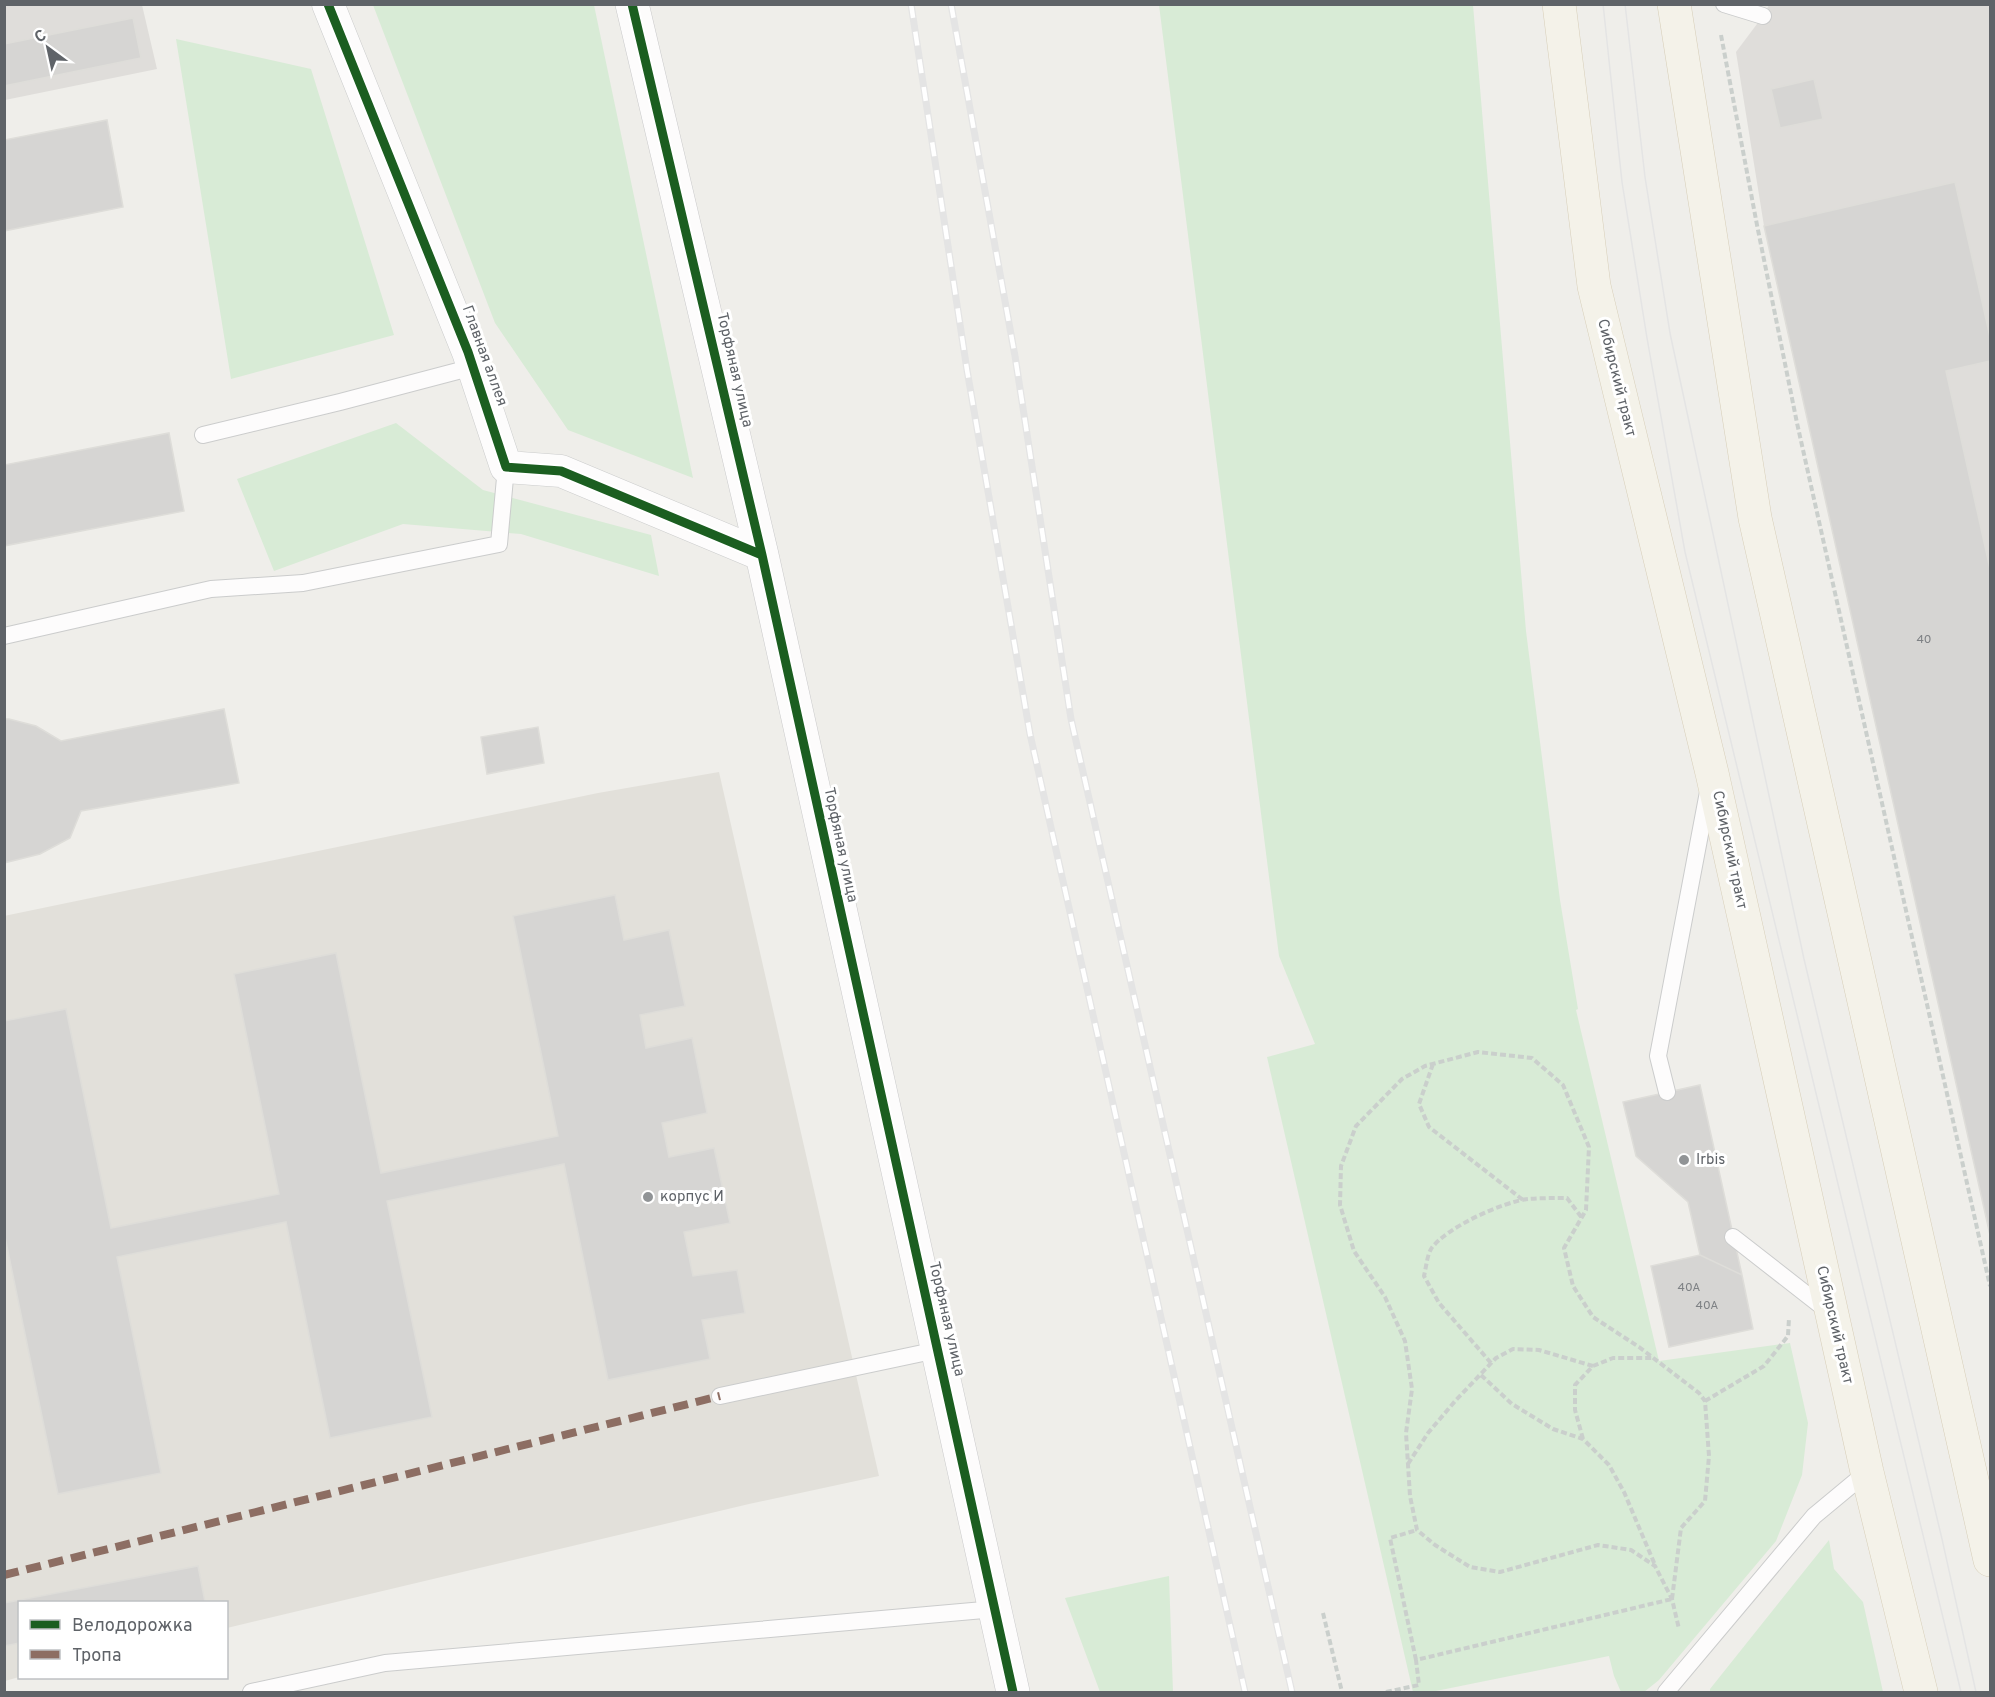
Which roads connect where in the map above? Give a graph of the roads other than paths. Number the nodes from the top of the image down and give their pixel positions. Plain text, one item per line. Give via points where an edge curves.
1 (328, 4) edge
2 (632, 4) edge
3 (1559, 4) edge
4 (1674, 4) edge
5 (1724, 4) edge
6 (1763, 16) dead end
7 (473, 367) junction
8 (203, 435) dead end
9 (506, 466) junction
10 (762, 555) junction
11 (4, 636) edge
12 (1712, 773) junction
13 (1667, 1092) dead end
14 (1733, 1237) dead end
15 (1832, 1314) junction
16 (937, 1350) junction
17 (720, 1396) dead end
18 (1867, 1472) junction
19 (1990, 1560) edge
20 (995, 1608) junction
21 (251, 1692) edge
22 (1013, 1692) edge
23 (1666, 1692) edge
24 (1921, 1692) edge

1 - 7 street, Главная аллея
2 - 10 street, Торфяная улица
3 - 12 main road, Сибирский тракт via 1594,286
4 - 19 main road via 1755,518
5 - 6 lane
7 - 8 lane
7 - 9 street, Главная аллея
9 - 10 street via 561,471
9 - 11 lane via 499,544 303,583 211,590
10 - 16 street, Торфяная улица
12 - 13 lane via 1658,1056
12 - 15 main road, Сибирский тракт
14 - 15 lane
15 - 18 main road, Сибирский тракт
16 - 17 lane
16 - 20 street, Торфяная улица
18 - 23 lane via 1815,1516
18 - 24 main road, Сибирский тракт
20 - 21 lane via 385,1663
20 - 22 street, Торфяная улица

